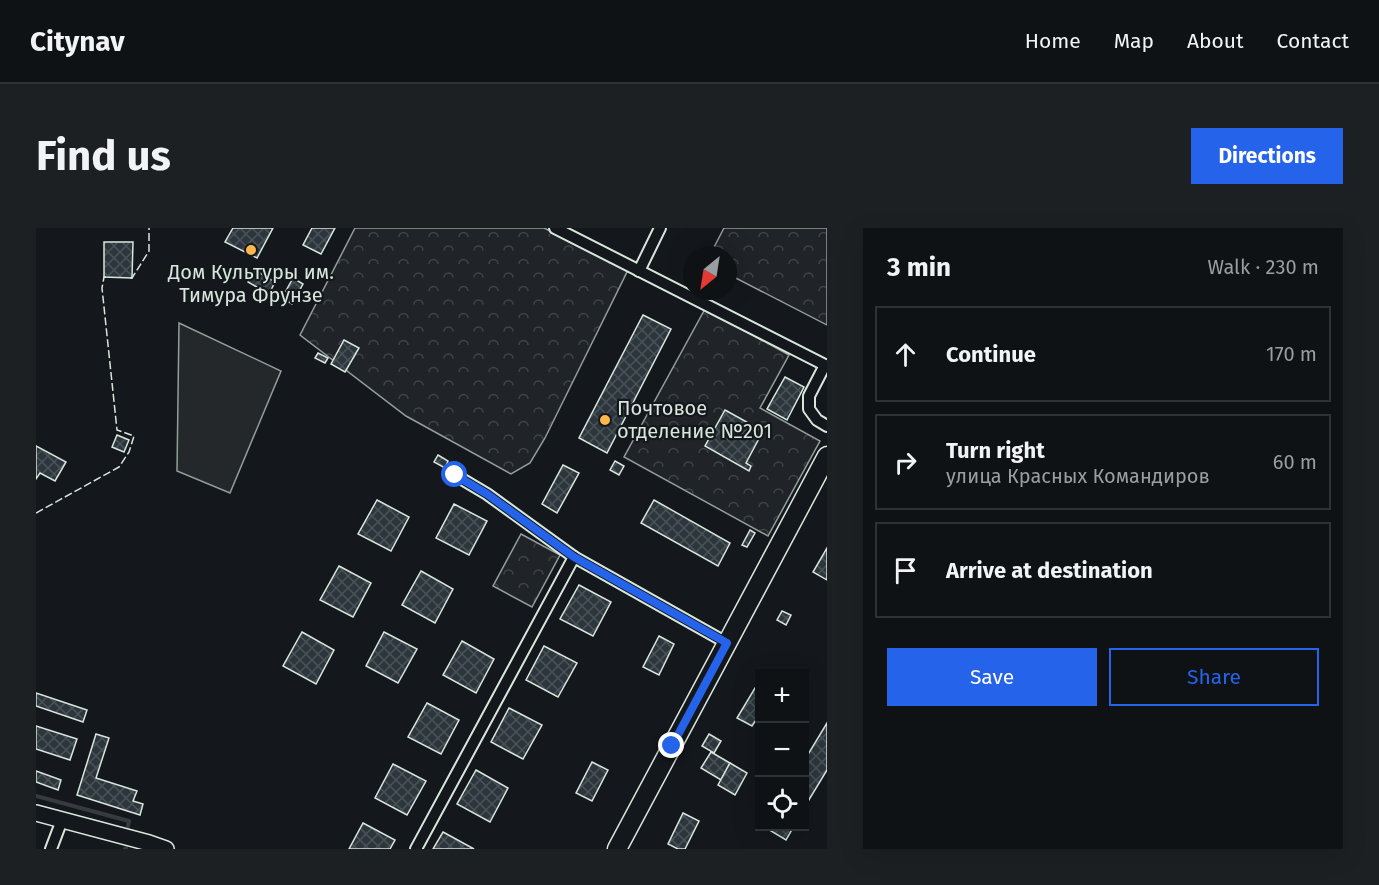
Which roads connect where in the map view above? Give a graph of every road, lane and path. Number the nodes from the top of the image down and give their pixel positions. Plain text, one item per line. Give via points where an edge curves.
1 (555, 228) edge
2 (660, 228) edge
3 (639, 271) junction
4 (826, 366) edge
5 (827, 426) edge
6 (827, 456) edge
7 (455, 475) dead end
8 (574, 557) junction
9 (727, 643) junction
10 (36, 813) edge
11 (62, 820) junction
12 (51, 849) edge
13 (166, 849) edge
14 (416, 849) edge
15 (617, 849) edge

1 - 3 street
2 - 3 street
3 - 4 street
4 - 5 street via 809,396 808,409
6 - 9 main road
7 - 8 street
8 - 9 street
8 - 14 street
9 - 15 main road
10 - 11 main road
11 - 12 street
11 - 13 main road

